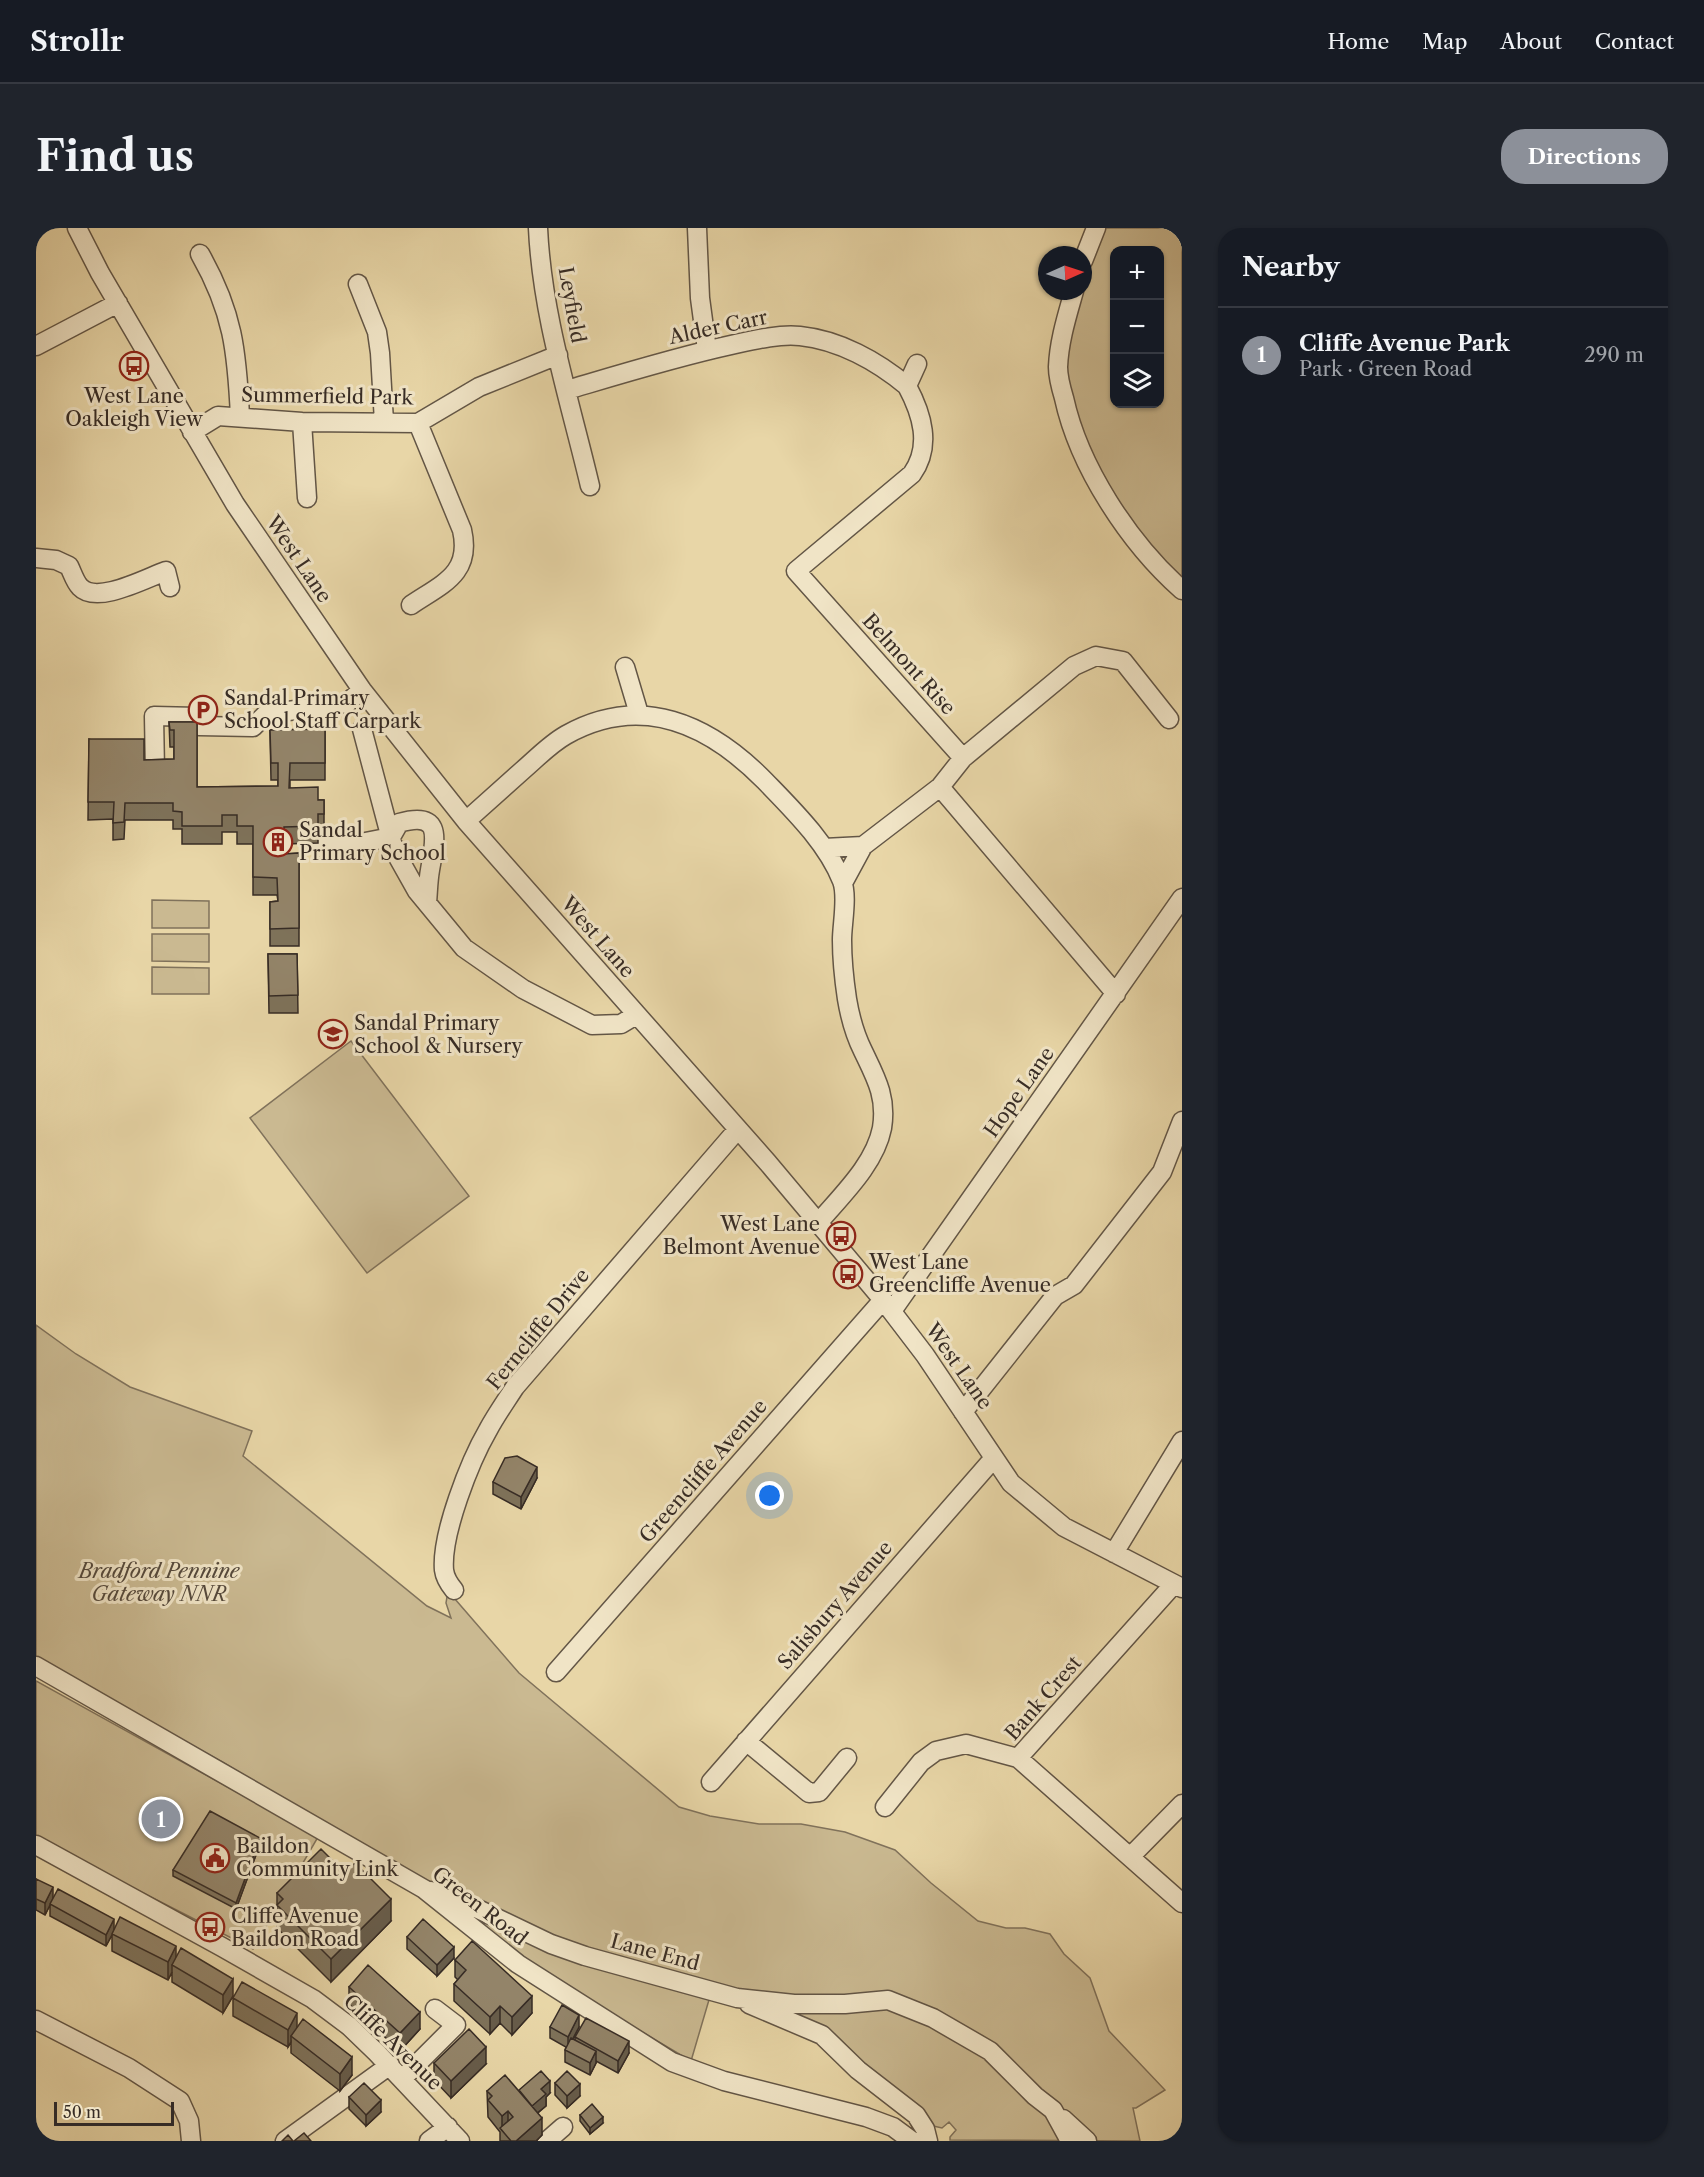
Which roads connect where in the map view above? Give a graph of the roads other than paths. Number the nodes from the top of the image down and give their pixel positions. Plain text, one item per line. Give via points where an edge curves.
1 (77, 228) edge
2 (538, 228) edge
3 (697, 228) edge
4 (1096, 228) edge
5 (1089, 246) edge
6 (200, 254) dead end
7 (358, 284) dead end
8 (1071, 300) edge
9 (118, 303) junction
10 (36, 346) edge
11 (707, 350) junction
12 (558, 355) junction
13 (918, 364) dead end
14 (907, 386) junction
15 (567, 390) junction
16 (240, 417) junction
17 (302, 422) junction
18 (384, 422) junction
19 (418, 423) junction
20 (192, 432) junction
21 (590, 486) dead end
22 (307, 498) dead end
23 (36, 558) edge
24 (170, 587) dead end
25 (1182, 590) edge
26 (411, 605) dead end
27 (625, 668) dead end
28 (362, 690) junction
29 (639, 714) junction
30 (1169, 719) dead end
31 (362, 729) dead end
32 (963, 758) junction
33 (155, 771) edge
34 (940, 787) junction
35 (466, 821) junction
36 (391, 837) junction
37 (863, 846) junction
38 (321, 848) dead end
39 (824, 848) junction
40 (843, 883) junction
41 (1182, 898) edge
42 (427, 903) junction
43 (1116, 994) junction
44 (636, 1015) junction
45 (1182, 1121) edge
46 (738, 1129) junction
47 (819, 1222) junction
48 (887, 1305) junction
49 (963, 1412) junction
50 (1182, 1441) edge
51 (994, 1458) junction
52 (1114, 1553) junction
53 (1178, 1586) edge
54 (454, 1590) dead end
55 (36, 1666) edge
56 (556, 1672) dead end
57 (746, 1740) junction
58 (847, 1758) dead end
59 (1018, 1758) junction
60 (711, 1782) dead end
61 (1182, 1804) edge
62 (885, 1807) dead end
63 (36, 1845) edge
64 (1130, 1857) junction
65 (423, 1889) junction
66 (1182, 1904) edge
67 (737, 1998) junction
68 (435, 2009) dead end
69 (36, 2020) edge
70 (456, 2025) junction
71 (475, 2036) edge
72 (390, 2065) junction
73 (403, 2078) junction
74 (1053, 2110) junction
75 (448, 2127) junction
76 (563, 2127) dead end
77 (190, 2141) edge
78 (285, 2141) edge
79 (429, 2141) edge
80 (460, 2141) edge
81 (547, 2141) edge
82 (912, 2141) edge
83 (927, 2141) edge
84 (1070, 2141) edge
85 (1087, 2141) edge

1 - 9 street, West Lane
2 - 12 street, Leyfield via 546,300
3 - 11 street
4 - 5 street
6 - 16 street via 215,280 232,332
7 - 18 street via 377,332
8 - 25 street via 1058,368 1069,422 1086,462 1112,504 1151,558
9 - 10 street
9 - 20 street, West Lane
11 - 14 street, Alder Carr via 767,337 807,338 852,351
11 - 15 street, Alder Carr
12 - 15 street, Leyfield
12 - 19 street, Summerfield Park via 479,387
13 - 14 street
14 - 32 street, Belmont Rise via 923,426 919,465 796,571
15 - 21 street, Leyfield
16 - 17 street, Summerfield Park
16 - 20 street, Summerfield Park via 218,416
17 - 18 street, Summerfield Park
17 - 22 street
18 - 19 street, Summerfield Park
19 - 26 street via 465,545 459,570
20 - 28 street, West Lane via 235,504
23 - 24 street via 69,566 80,587 92,594 104,594 166,571
27 - 29 street
28 - 33 street via 347,703 266,714 253,727 199,726 198,717 154,716
28 - 35 street, West Lane
29 - 35 street via 609,718 564,736
29 - 39 street via 687,726 734,752 779,795
30 - 32 street via 1123,660 1096,656 1074,666
31 - 36 street
32 - 34 street
34 - 37 street
34 - 43 street
35 - 44 street, West Lane
36 - 38 street
36 - 42 street via 408,877
36 - 42 street via 399,823 423,819 432,826 435,847
37 - 39 street
37 - 40 street
39 - 40 street
40 - 47 street via 842,940 848,1003 862,1049 881,1089 882,1119 871,1157
41 - 43 street, Hope Lane
42 - 44 street via 464,948 523,989 592,1025 621,1024
43 - 48 street, Hope Lane
44 - 46 street, West Lane
45 - 49 street via 1162,1172 1074,1285 1055,1296
46 - 47 street, West Lane
46 - 54 street, Ferncliffe Drive via 515,1387 488,1430 472,1461 450,1529 444,1570
47 - 48 street, West Lane
48 - 49 street, West Lane
48 - 56 street, Greencliffe Avenue
49 - 51 street, West Lane
50 - 52 street
51 - 52 street, West Lane via 1011,1483 1064,1527
51 - 57 street, Salisbury Avenue
52 - 53 street, West Lane
53 - 59 street, Bank Crest
55 - 65 street, Green Road
57 - 58 street via 809,1793 819,1792
57 - 60 street, Salisbury Avenue
59 - 62 street via 966,1744 936,1751 921,1762
59 - 64 street, Bank Crest
61 - 64 street
63 - 72 street, Cliffe Avenue via 313,1999
64 - 66 street, Bank Crest
65 - 67 street, Lane End via 457,1899 558,1947
65 - 82 street, Green Road via 505,1954 672,2062 724,2080 866,2117 893,2127
67 - 74 street, Lane End via 794,2004 888,2000 933,2018 990,2051
67 - 83 street via 822,2035 858,2070 916,2115
68 - 70 street
69 - 77 street via 129,2068 180,2101 189,2121
70 - 71 street
70 - 73 street
72 - 73 street, Cliffe Avenue
72 - 78 street
73 - 75 street, Cliffe Avenue
74 - 84 street
74 - 85 street
75 - 79 street
75 - 80 street, Cliffe Avenue
76 - 81 street

